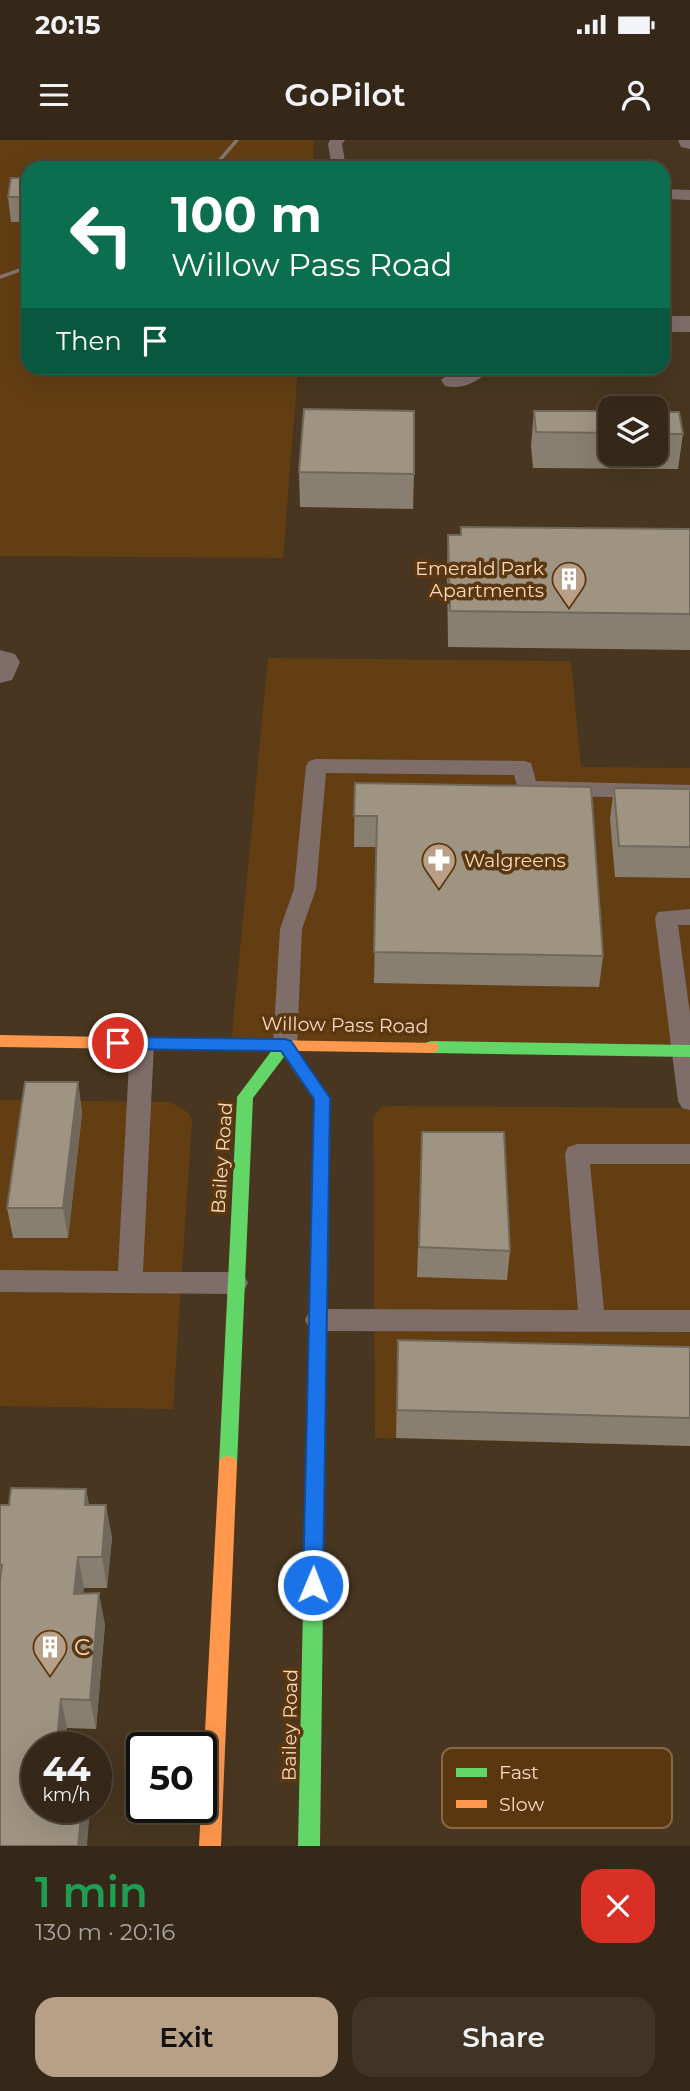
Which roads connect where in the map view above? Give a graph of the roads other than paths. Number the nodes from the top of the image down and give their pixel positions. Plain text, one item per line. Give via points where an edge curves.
1 (338, 140) edge
2 (338, 161) edge
3 (670, 194) edge
4 (690, 195) edge
5 (670, 324) edge
6 (690, 324) edge
7 (0, 661) edge
8 (0, 672) edge
9 (690, 792) edge
10 (690, 918) edge
11 (0, 1041) edge
12 (142, 1043) junction
13 (285, 1045) junction
14 (687, 1051) edge
15 (690, 1101) edge
16 (690, 1154) edge
17 (0, 1282) edge
18 (130, 1282) junction
19 (235, 1283) junction
20 (318, 1320) junction
21 (592, 1321) junction
22 (690, 1321) edge
23 (211, 1846) edge
24 (309, 1846) edge

1 - 2 lane
3 - 4 lane
5 - 6 street
7 - 8 street
9 - 13 lane via 526,788 524,768 316,766 305,889 291,929
10 - 14 lane via 666,918
11 - 12 main road, Willow Pass Road
12 - 13 main road, Willow Pass Road
12 - 18 lane
13 - 14 main road, Willow Pass Road
13 - 19 main road, Bailey Road via 245,1097
13 - 20 main road, Bailey Road via 322,1098
14 - 15 lane
16 - 21 lane via 577,1154
17 - 18 lane
18 - 19 lane
19 - 23 main road, Bailey Road
20 - 21 lane
20 - 24 main road, Bailey Road
21 - 22 lane

